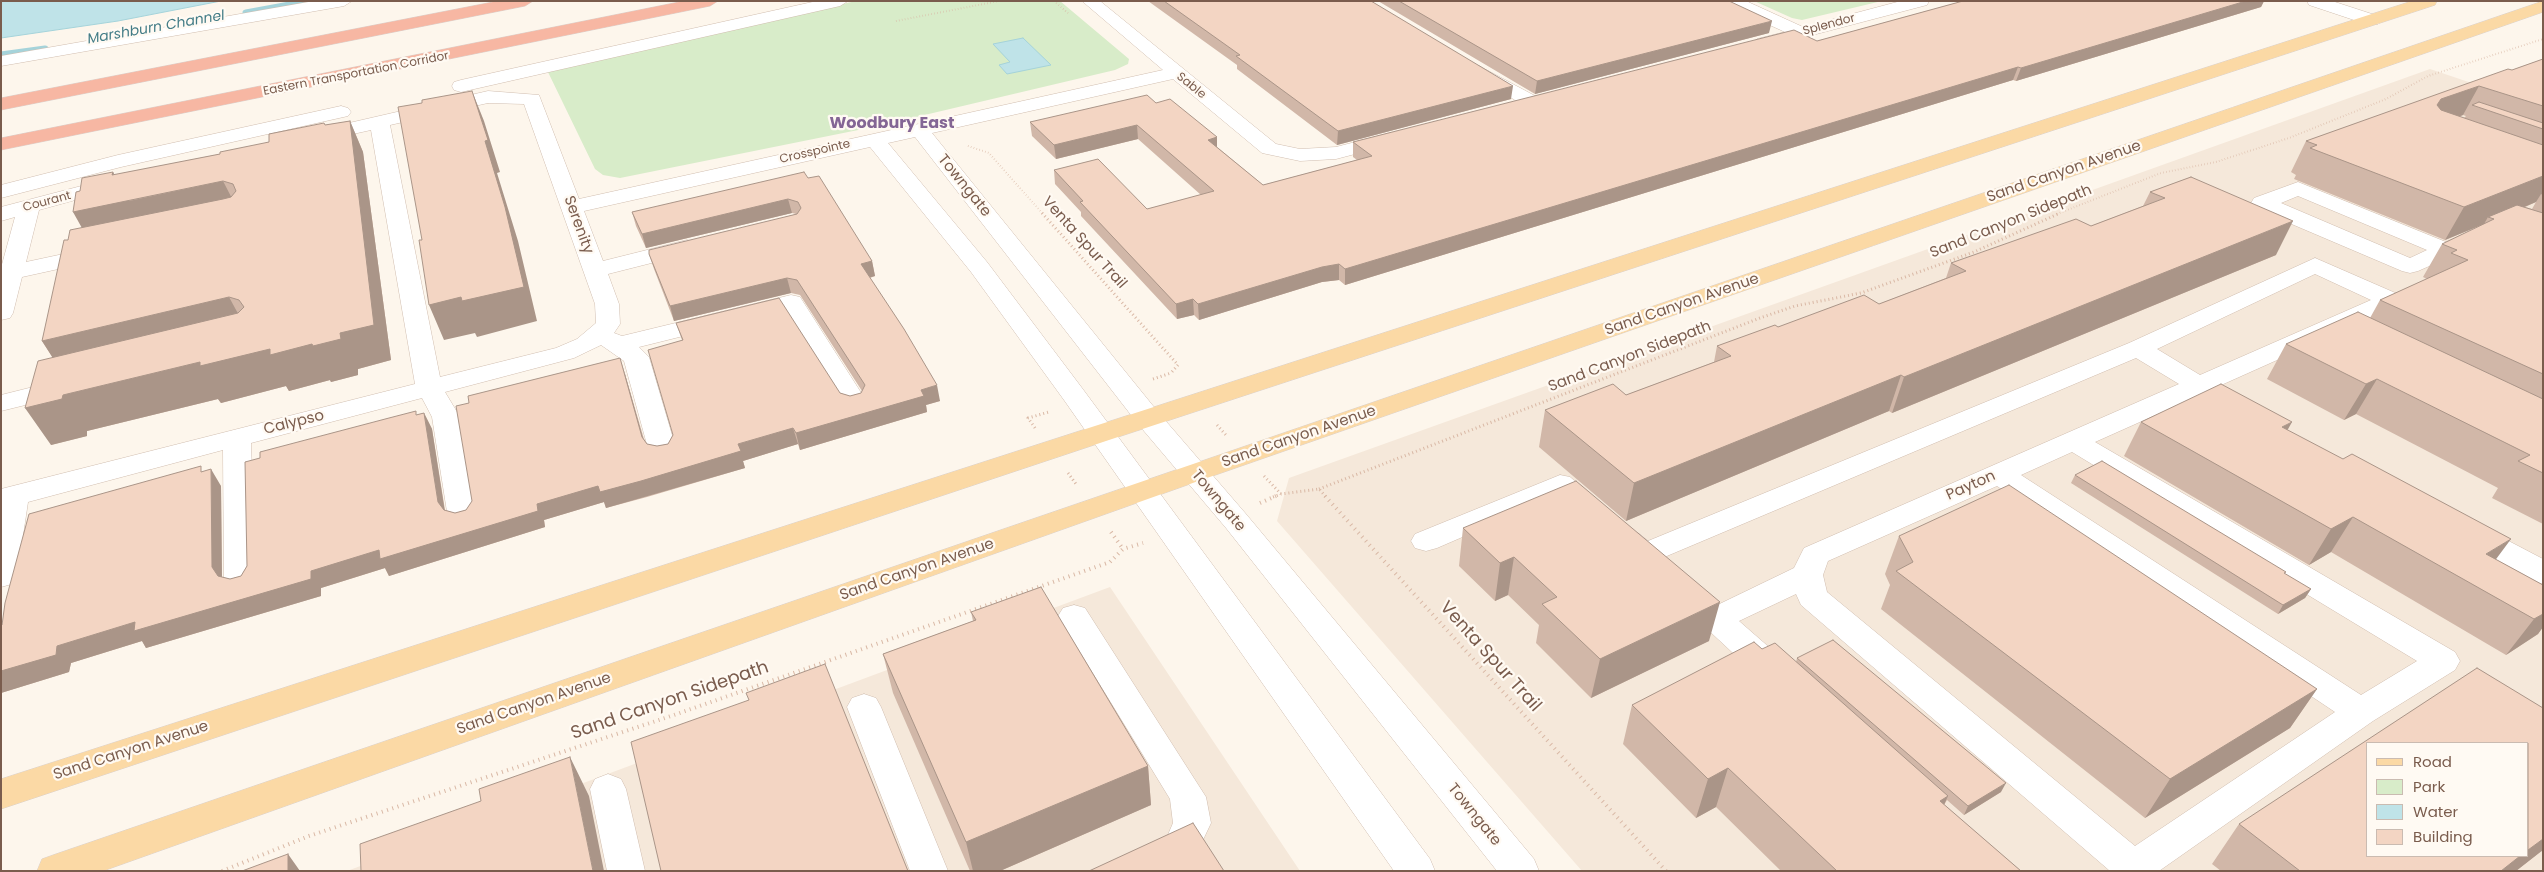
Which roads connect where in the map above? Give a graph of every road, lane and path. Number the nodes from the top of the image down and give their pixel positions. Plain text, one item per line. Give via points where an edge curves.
1 (280, 1) edge
2 (344, 1) edge
3 (525, 1) edge
4 (710, 1) edge
5 (840, 1) edge
6 (999, 1) edge
7 (1054, 1) edge
8 (1090, 1) edge
9 (1732, 1) edge
10 (1921, 1) edge
11 (2315, 1) edge
12 (2429, 1) edge
13 (2543, 6) edge
14 (1069, 14) dead end
15 (2372, 20) junction
16 (896, 21) dead end
17 (1801, 33) junction
18 (2543, 39) edge
19 (1750, 46) edge
20 (1, 49) edge
21 (470, 51) junction
22 (1, 61) edge
23 (1462, 61) edge
24 (1175, 73) junction
25 (80, 88) junction
26 (1550, 98) edge
27 (1, 99) edge
28 (1532, 102) junction
29 (1, 104) edge
30 (1504, 110) edge
31 (379, 121) junction
32 (919, 129) junction
33 (1404, 136) edge
34 (874, 139) junction
35 (964, 143) dead end
36 (1, 144) edge
37 (1, 161) edge
38 (165, 170) edge
39 (129, 180) edge
40 (1, 192) edge
41 (29, 207) junction
42 (572, 207) junction
43 (1, 214) edge
44 (2488, 231) edge
45 (707, 243) edge
46 (117, 250) edge
47 (2446, 250) junction
48 (594, 270) junction
49 (12, 272) junction
50 (1, 313) edge
51 (2326, 329) junction
52 (602, 341) junction
53 (2352, 342) edge
54 (2138, 348) junction
55 (1171, 373) dead end
56 (87, 382) edge
57 (2200, 386) junction
58 (429, 388) junction
59 (854, 402) edge
60 (1, 403) edge
61 (2234, 404) edge
62 (1148, 418) junction
63 (1102, 433) junction
64 (237, 438) junction
65 (2074, 441) junction
66 (664, 452) edge
67 (1194, 473) junction
68 (1999, 474) junction
69 (1319, 489) junction
70 (1144, 491) junction
71 (1281, 494) dead end
72 (8, 497) edge
73 (463, 518) edge
74 (2448, 521) edge
75 (1426, 541) dead end
76 (1123, 549) dead end
77 (2543, 573) edge
78 (1806, 575) junction
79 (1, 576) edge
80 (240, 583) edge
81 (1074, 616) dead end
82 (1798, 692) edge
83 (864, 708) dead end
84 (2361, 712) junction
85 (608, 789) dead end
86 (1, 794) edge
87 (2136, 869) edge
88 (56, 871) edge
89 (222, 871) edge
90 (626, 871) edge
91 (929, 871) edge
92 (1130, 871) edge
93 (1416, 871) edge
94 (1520, 871) edge
95 (1666, 871) edge

1 - 20 street
2 - 22 street
3 - 25 highway
4 - 21 highway, Eastern Transportation Corridor
5 - 40 street via 118,161
6 - 16 path
7 - 14 path
8 - 24 street, Sable
9 - 17 street
10 - 17 street, Splendor
11 - 15 street
12 - 15 main road, Sand Canyon Avenue
13 - 67 main road, Sand Canyon Avenue
15 - 62 main road, Sand Canyon Avenue
17 - 19 street, Splendor
18 - 69 path, Sand Canyon Sidepath via 2428,76 2386,99 2289,138 2216,162 2161,173 2028,226 1974,252 1861,293 1795,306 1760,318
21 - 36 highway, Eastern Transportation Corridor
21 - 37 highway
23 - 28 street
24 - 32 street, Crosspointe
24 - 33 street, Sable via 1269,149 1300,155 1336,153
25 - 27 highway
25 - 29 highway
26 - 28 street
28 - 30 street
31 - 38 street
31 - 42 street, Serenity via 488,96 532,99
31 - 58 street
32 - 34 street, Crosspointe
32 - 62 street, Towngate
34 - 42 street, Crosspointe
34 - 63 street via 979,267
35 - 55 path, Venta Spur Trail via 989,153 1178,365
39 - 41 street, Courant
41 - 43 street, Courant
41 - 49 street
42 - 48 street, Serenity
44 - 47 street
45 - 48 street
46 - 49 street
47 - 47 street via 2410,266 2262,203 2298,188
48 - 52 street, Serenity via 607,304 608,324
49 - 50 street
51 - 53 street
51 - 54 street, Payton via 2391,300 2315,265
51 - 57 street, Payton
52 - 58 street, Calypso
52 - 59 street, Calypso via 791,302
52 - 66 street via 636,357
54 - 57 street
54 - 75 street via 1655,564 1560,484
56 - 60 street
57 - 61 street
57 - 65 street, Payton
58 - 64 street, Calypso
58 - 73 street via 446,416
62 - 63 main road, Sand Canyon Avenue
62 - 67 street, Towngate
63 - 70 street
63 - 86 main road, Sand Canyon Avenue
64 - 72 street, Calypso
64 - 80 street
65 - 68 street, Payton
65 - 84 street via 2443,661
67 - 70 main road, Sand Canyon Avenue
67 - 94 street, Towngate
68 - 78 street, Payton via 1815,555
68 - 84 street
69 - 71 path
69 - 95 path, Venta Spur Trail
70 - 88 main road, Sand Canyon Avenue
70 - 93 street
72 - 79 street
74 - 77 street
76 - 89 path, Sand Canyon Sidepath via 1110,562 674,715 309,836
78 - 82 street via 1706,610
78 - 87 street via 1812,597
81 - 92 street via 1188,797 1192,824 1181,848
83 - 91 street
84 - 87 street
85 - 90 street

